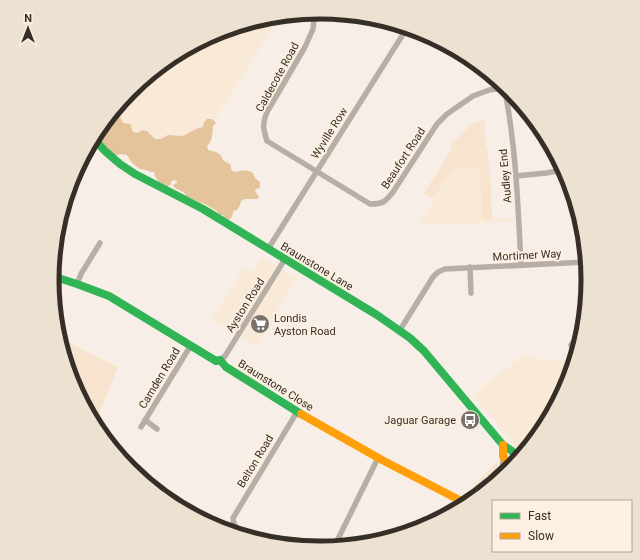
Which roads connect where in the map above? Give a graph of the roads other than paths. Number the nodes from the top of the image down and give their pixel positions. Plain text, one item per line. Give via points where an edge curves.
1 (314, 19) edge
2 (404, 33) edge
3 (497, 88) edge
4 (506, 96) edge
5 (98, 143) edge
6 (557, 171) edge
7 (316, 172) junction
8 (516, 176) junction
9 (100, 243) dead end
10 (268, 249) junction
11 (285, 259) junction
12 (580, 262) edge
13 (521, 265) junction
14 (470, 267) junction
15 (59, 278) edge
16 (77, 284) junction
17 (471, 293) dead end
18 (400, 330) junction
19 (573, 342) edge
20 (571, 345) dead end
21 (191, 346) junction
22 (220, 360) junction
23 (297, 412) junction
24 (145, 420) junction
25 (141, 426) dead end
26 (157, 429) dead end
27 (502, 445) junction
28 (514, 454) edge
29 (503, 456) junction
30 (378, 458) junction
31 (507, 463) edge
32 (502, 467) edge
33 (460, 500) edge
34 (236, 527) edge
35 (337, 540) edge

1 - 7 street, Caldecote Road via 306,47 266,112 263,123 267,141
2 - 7 street, Wyville Row
3 - 7 street, Beaufort Road via 477,94 447,114 437,124 393,192 380,204 370,204
4 - 8 street, Audley End
5 - 10 street, Braunstone Lane via 135,174 203,209
6 - 8 street
7 - 10 street, Wyville Row
8 - 13 street, Audley End
9 - 16 street
10 - 11 street, Braunstone Lane
11 - 18 street, Braunstone Lane
11 - 22 street, Ayston Road via 225,356
12 - 13 street, Mortimer Way
13 - 14 street, Mortimer Way
14 - 17 street
14 - 18 street, Mortimer Way via 438,272
15 - 16 street, Braunstone Close
16 - 21 street, Braunstone Close via 109,296
18 - 27 street, Braunstone Lane via 424,351
19 - 20 street
21 - 22 street, Braunstone Close via 216,361
21 - 24 street, Camden Road
22 - 23 street, Braunstone Close via 226,367
23 - 30 street, Braunstone Close
23 - 34 street, Belton Road via 235,514 233,522
24 - 25 street, Camden Road
24 - 26 street, Camden Road
27 - 28 street, Braunstone Lane
27 - 29 street
29 - 31 street
29 - 32 street
30 - 33 street, Braunstone Close
30 - 35 street

